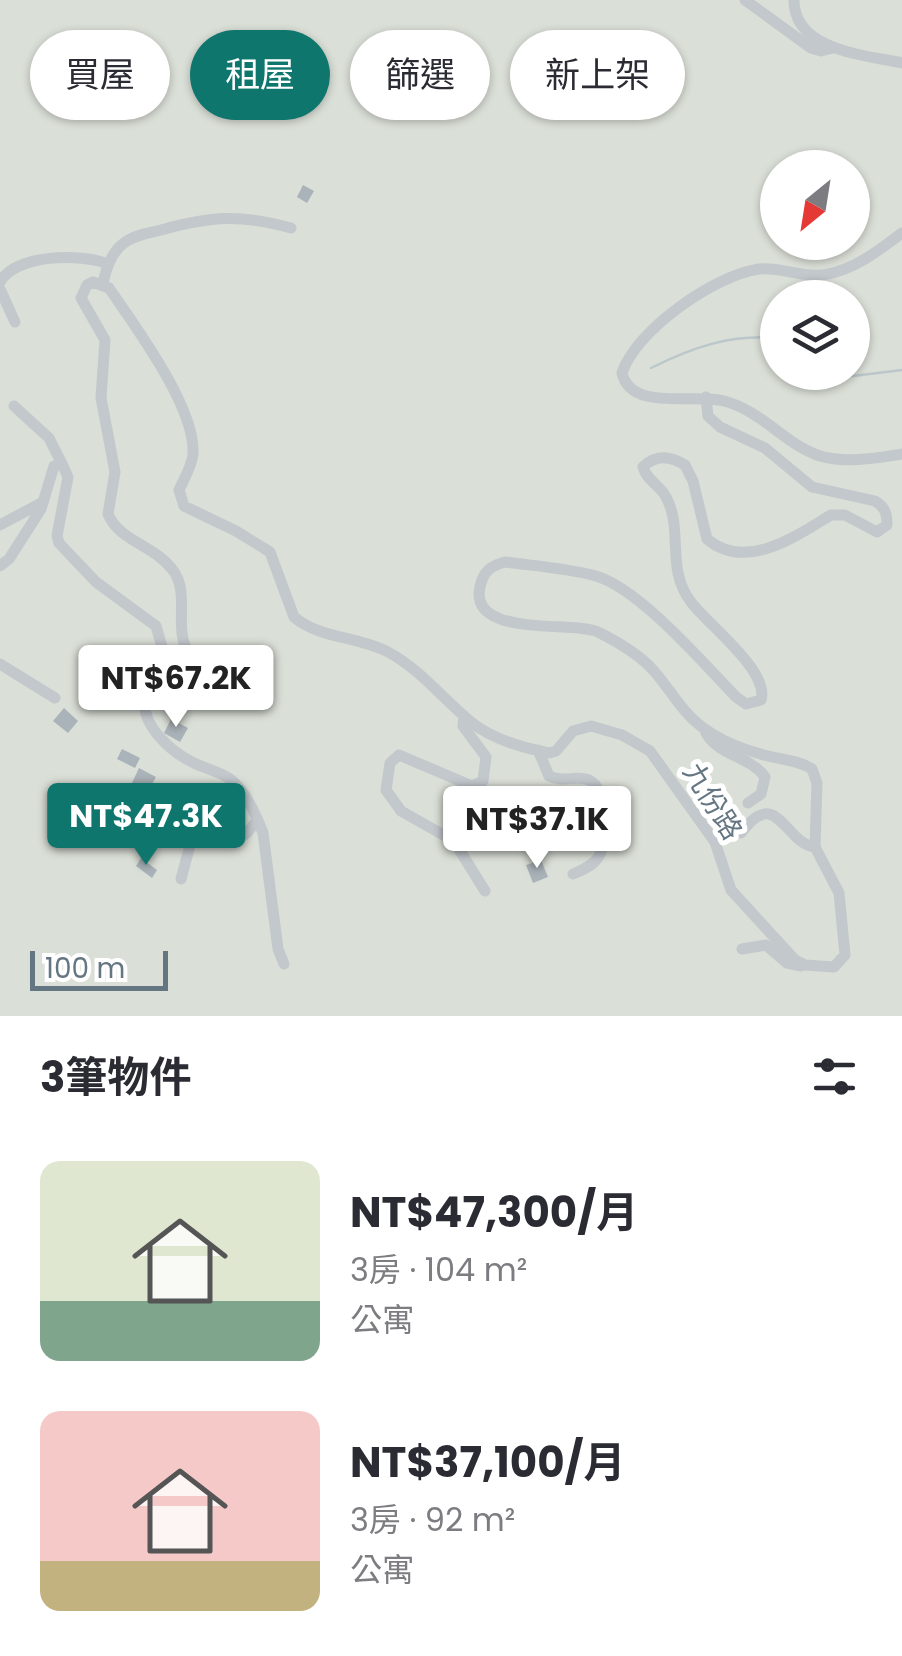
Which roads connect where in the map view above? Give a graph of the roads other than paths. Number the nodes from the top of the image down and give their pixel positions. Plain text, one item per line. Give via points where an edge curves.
1 (745, 0) edge
2 (794, 0) edge
3 (833, 48) junction
4 (902, 64) edge
5 (291, 228) dead end
6 (902, 232) edge
7 (108, 264) junction
8 (103, 284) junction
9 (0, 285) edge
10 (15, 322) dead end
11 (706, 397) junction
12 (14, 406) dead end
13 (902, 454) edge
14 (62, 464) junction
15 (43, 502) junction
16 (0, 525) edge
17 (0, 566) edge
18 (0, 664) edge
19 (54, 698) dead end
20 (208, 700) junction
21 (464, 716) junction
22 (705, 729) junction
23 (538, 750) junction
24 (748, 803) dead end
25 (257, 820) junction
26 (741, 832) dead end
27 (815, 847) junction
28 (573, 874) dead end
29 (181, 879) dead end
30 (485, 891) dead end
31 (742, 948) dead end
32 (284, 964) dead end
33 (805, 966) junction

1 - 3 street via 811,48
2 - 3 street via 798,20
3 - 4 street
5 - 7 street via 251,218 198,219 125,241
6 - 11 street via 830,274 758,269 660,319 626,358 628,388 644,397
7 - 8 street
7 - 9 street via 78,257 38,261 6,272
8 - 20 street via 87,284 81,298 105,340 101,398 114,472 108,514 121,532 173,570 186,646 228,687 222,701
8 - 21 street via 155,357 186,421 193,456 179,490 184,506 270,552 288,607 302,623 387,651
9 - 10 street
11 - 13 street via 739,405 816,455
11 - 22 street, 九份路 via 708,416 720,427 756,442 812,487 875,501 887,516 877,532 846,515 831,515 782,544 728,550 707,539 685,464 666,457 644,467 668,500 682,588 750,666 762,700 746,704 736,698 647,609 598,577 505,562 494,565 480,585 488,611 503,621 591,629 622,647 649,665 679,707
12 - 14 street via 49,438
14 - 15 street via 50,473
14 - 20 street via 68,477 59,544 96,582 156,626 170,675
15 - 16 street
15 - 17 street
18 - 19 street
20 - 25 street via 156,684 143,703 168,744 235,783
21 - 23 street via 484,732
21 - 30 street via 463,726 486,758 483,780 472,786 399,756 390,763 386,790 400,811 454,841
22 - 24 street via 715,745 765,777 760,794
22 - 27 street, 九份路 via 751,752 812,768
23 - 28 street via 544,770 556,779 592,781 605,812 600,854
23 - 33 street, 九份路 via 556,751 574,731 591,726 650,751 715,842 732,890
25 - 29 street via 234,842 193,834
25 - 32 street
26 - 27 street via 768,814 784,821 802,844
27 - 33 street, 九份路 via 838,893 846,947 834,967
31 - 33 street via 766,945 787,963

